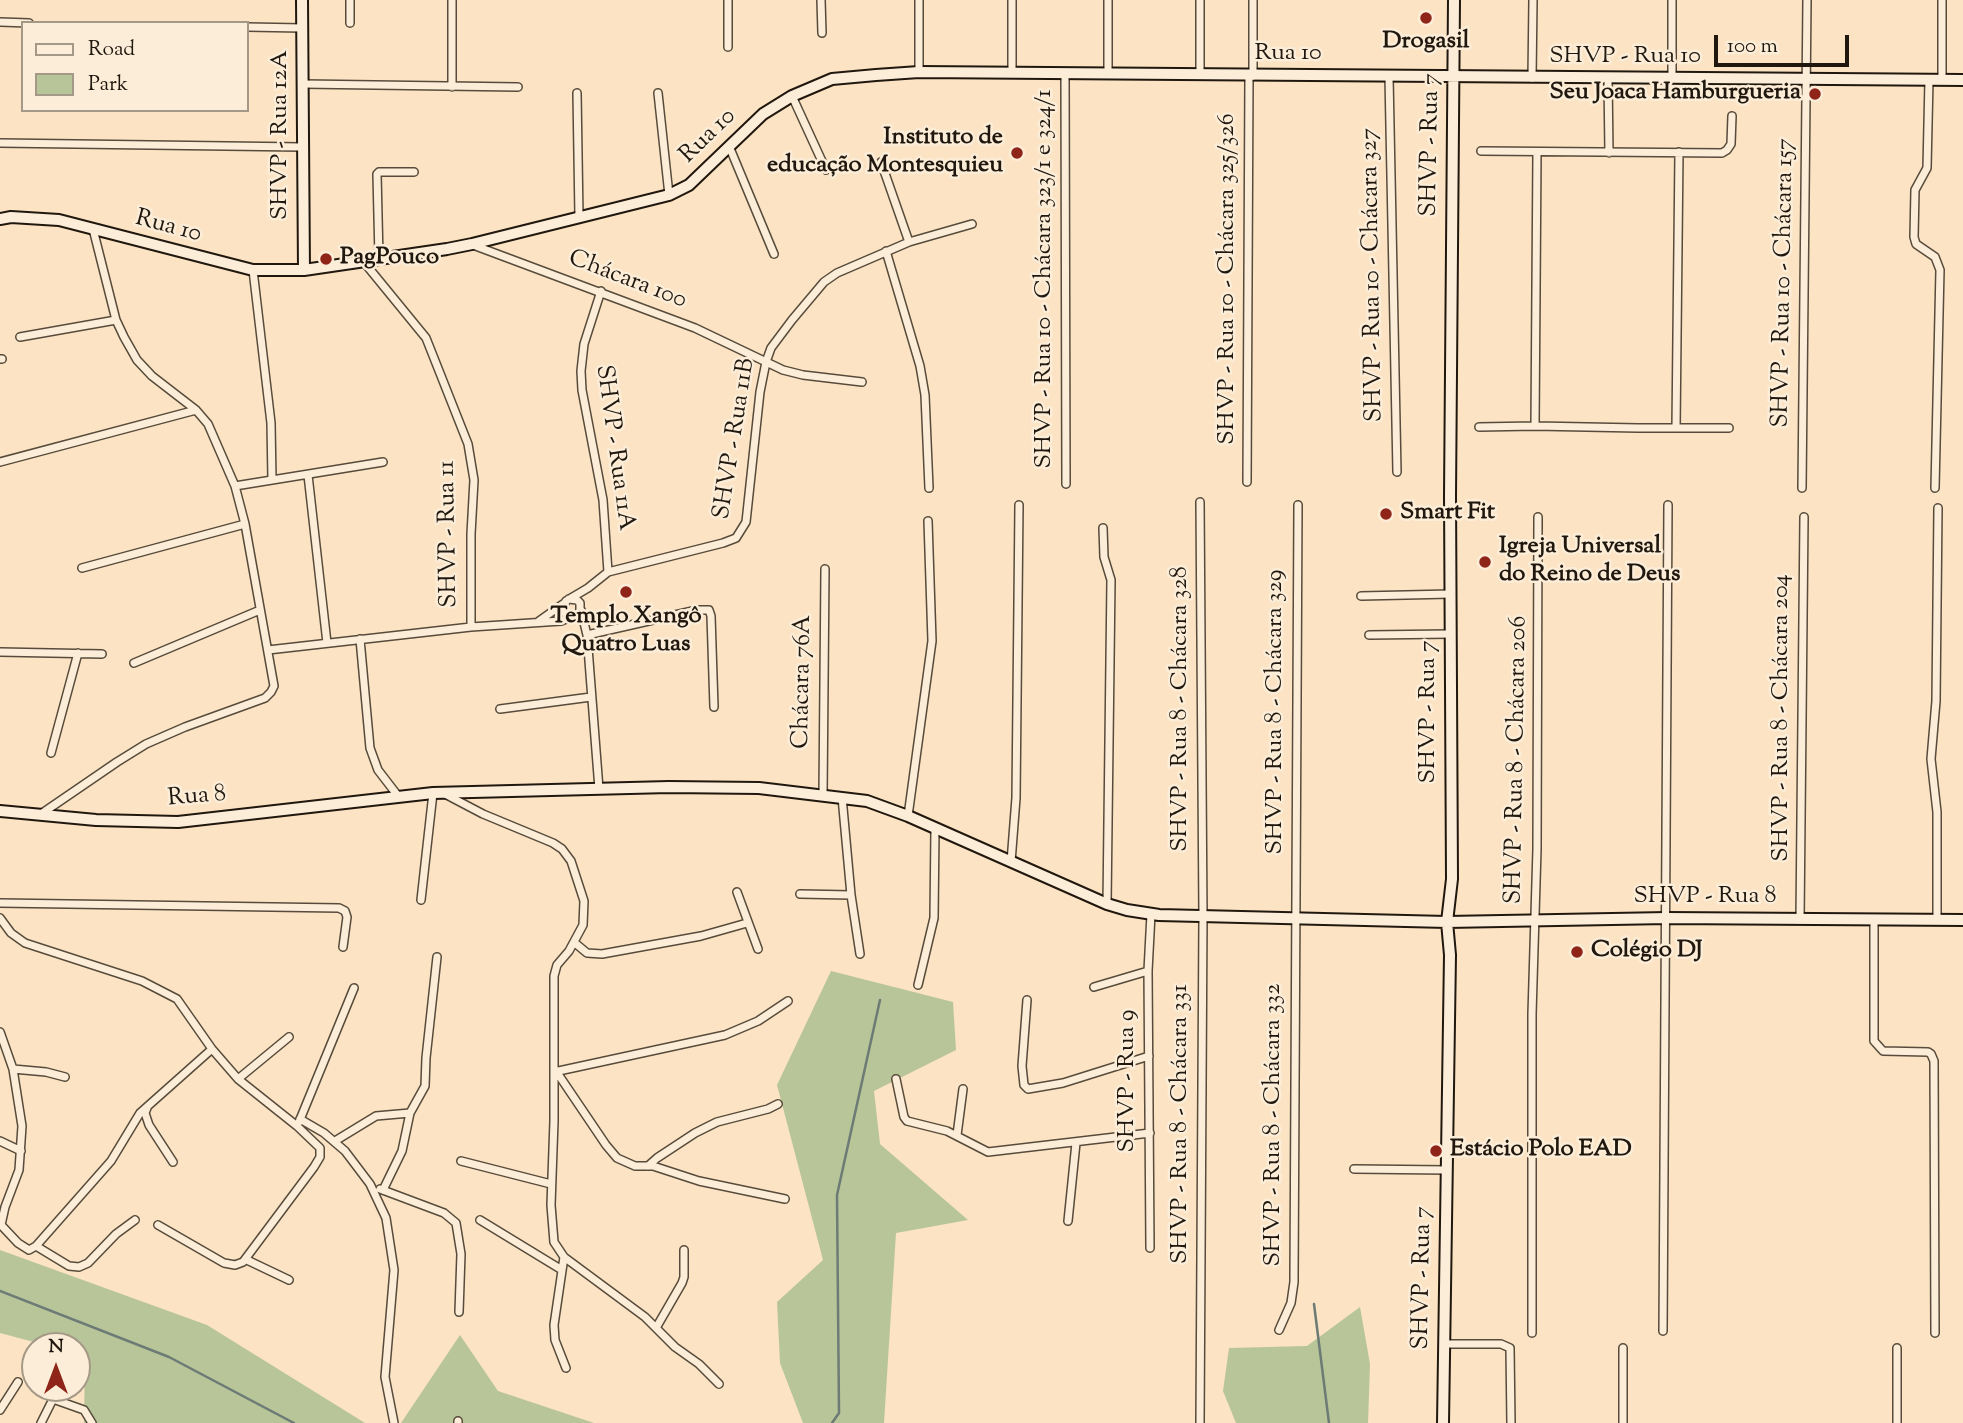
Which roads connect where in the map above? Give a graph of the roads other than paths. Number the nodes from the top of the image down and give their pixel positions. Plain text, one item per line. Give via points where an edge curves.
1 (302, 0) edge
2 (350, 0) edge
3 (452, 0) edge
4 (729, 0) edge
5 (821, 0) edge
6 (919, 0) edge
7 (1012, 0) edge
8 (1108, 0) edge
9 (1200, 0) edge
10 (1253, 0) edge
11 (1454, 0) edge
12 (1533, 0) edge
13 (1672, 0) edge
14 (1807, 0) edge
15 (1942, 0) edge
16 (0, 22) edge
17 (21, 23) edge
18 (350, 23) dead end
19 (248, 27) edge
20 (302, 28) junction
21 (822, 33) dead end
22 (728, 47) dead end
23 (919, 72) junction
24 (1012, 73) junction
25 (1065, 74) junction
26 (1108, 74) junction
27 (1200, 75) junction
28 (1251, 76) junction
29 (1389, 77) junction
30 (1454, 77) junction
31 (1672, 78) junction
32 (1532, 79) junction
33 (1608, 79) junction
34 (1806, 79) junction
35 (1929, 80) junction
36 (1942, 80) junction
37 (1963, 80) edge
38 (303, 84) junction
39 (452, 88) junction
40 (518, 88) dead end
41 (577, 93) dead end
42 (658, 93) dead end
43 (792, 96) junction
44 (1732, 116) dead end
45 (0, 143) edge
46 (729, 146) junction
47 (302, 147) junction
48 (1481, 150) dead end
49 (1537, 152) junction
50 (1679, 152) junction
51 (1609, 153) junction
52 (881, 162) dead end
53 (826, 170) dead end
54 (414, 172) dead end
55 (669, 195) junction
56 (579, 217) junction
57 (0, 219) edge
58 (972, 224) dead end
59 (93, 229) junction
60 (909, 242) junction
61 (472, 244) junction
62 (886, 251) junction
63 (774, 254) dead end
64 (379, 258) junction
65 (363, 261) junction
66 (253, 270) junction
67 (304, 270) junction
68 (600, 291) junction
69 (116, 320) junction
70 (20, 337) dead end
71 (766, 362) junction
72 (862, 382) dead end
73 (196, 411) junction
74 (1535, 426) junction
75 (1479, 427) dead end
76 (1676, 428) junction
77 (1730, 428) dead end
78 (0, 461) edge
79 (383, 462) dead end
80 (1397, 472) dead end
81 (308, 475) junction
82 (272, 480) junction
83 (1247, 482) dead end
84 (1066, 484) dead end
85 (235, 486) junction
86 (929, 488) dead end
87 (1802, 488) dead end
88 (1935, 488) dead end
89 (1200, 502) dead end
90 (1019, 505) dead end
91 (1298, 505) dead end
92 (1668, 505) dead end
93 (1938, 508) dead end
94 (1538, 517) dead end
95 (1804, 517) dead end
96 (928, 521) dead end
97 (245, 524) junction
98 (1103, 528) dead end
99 (82, 568) dead end
100 (825, 569) dead end
101 (608, 572) junction
102 (588, 588) junction
103 (1451, 594) junction
104 (1361, 596) dead end
105 (566, 601) junction
106 (581, 608) junction
107 (260, 610) junction
108 (573, 617) junction
109 (538, 622) junction
110 (471, 627) junction
111 (586, 632) junction
112 (1451, 634) junction
113 (1370, 635) dead end
114 (360, 639) junction
115 (327, 642) junction
116 (268, 650) junction
117 (0, 652) edge
118 (78, 653) junction
119 (102, 654) dead end
120 (134, 663) dead end
121 (591, 697) junction
122 (714, 707) dead end
123 (500, 709) dead end
124 (51, 752) dead end
125 (599, 789) junction
126 (438, 793) junction
127 (822, 795) junction
128 (398, 796) junction
129 (842, 797) junction
130 (0, 811) edge
131 (39, 815) junction
132 (908, 816) junction
133 (935, 829) junction
134 (1011, 862) junction
135 (737, 892) dead end
136 (800, 894) dead end
137 (851, 895) junction
138 (421, 900) dead end
139 (0, 903) edge
140 (1107, 904) junction
141 (1151, 914) junction
142 (1203, 916) junction
143 (0, 918) edge
144 (1295, 918) junction
145 (1667, 918) junction
146 (1535, 919) junction
147 (1800, 920) junction
148 (1874, 920) junction
149 (1937, 920) junction
150 (1963, 920) edge
151 (1447, 922) junction
152 (747, 923) junction
153 (575, 943) junction
154 (343, 947) dead end
155 (758, 949) dead end
156 (860, 954) dead end
157 (437, 957) dead end
158 (1148, 971) junction
159 (918, 985) dead end
160 (1094, 987) dead end
161 (354, 988) dead end
162 (1027, 1000) dead end
163 (789, 1001) dead end
164 (0, 1032) edge
165 (289, 1037) dead end
166 (212, 1049) junction
167 (1149, 1056) junction
168 (13, 1069) junction
169 (555, 1072) junction
170 (65, 1077) dead end
171 (237, 1079) junction
172 (897, 1079) dead end
173 (963, 1089) dead end
174 (778, 1104) dead end
175 (147, 1107) junction
176 (410, 1113) junction
177 (299, 1123) junction
178 (1150, 1133) junction
179 (957, 1135) junction
180 (0, 1141) edge
181 (335, 1141) junction
182 (1076, 1143) junction
183 (21, 1151) junction
184 (461, 1161) dead end
185 (173, 1162) dead end
186 (648, 1166) junction
187 (1354, 1169) dead end
188 (1447, 1170) junction
189 (370, 1184) junction
190 (551, 1184) junction
191 (383, 1190) junction
192 (785, 1199) dead end
193 (135, 1220) dead end
194 (480, 1220) dead end
195 (1068, 1221) dead end
196 (158, 1224) dead end
197 (36, 1246) junction
198 (1150, 1248) dead end
199 (684, 1251) dead end
200 (564, 1257) junction
201 (247, 1260) junction
202 (562, 1270) junction
203 (289, 1280) dead end
204 (459, 1312) dead end
205 (656, 1328) junction
206 (1279, 1330) dead end
207 (1663, 1331) dead end
208 (1532, 1333) dead end
209 (1935, 1333) dead end
210 (1445, 1344) junction
211 (1623, 1348) dead end
212 (1897, 1348) dead end
213 (566, 1368) dead end
214 (19, 1382) dead end
215 (719, 1384) dead end
216 (0, 1410) edge
217 (41, 1423) edge
218 (92, 1423) edge
219 (394, 1423) edge
220 (1200, 1423) edge
221 (1443, 1423) edge
222 (1511, 1423) edge
223 (1623, 1423) edge
224 (1897, 1423) edge

1 - 20 street, SHVP - Rua 12A
2 - 18 street
3 - 39 street
4 - 22 street
5 - 21 street
6 - 23 street
7 - 24 street
8 - 26 street
9 - 27 street
10 - 28 street, SHVP - Rua 10 - Chácara 325/326
11 - 30 street, SHVP - Rua 7
12 - 32 street
13 - 31 street
14 - 34 street, SHVP - Rua 10 - Chácara 157
15 - 36 street
16 - 17 street
19 - 20 street
20 - 38 street, SHVP - Rua 12A
23 - 24 street, Rua 10
23 - 43 street, Rua 10 via 832,79
24 - 25 street, Rua 10
25 - 26 street, Rua 10
25 - 84 street, SHVP - Rua 10 - Chácara 323/1 e 324/1
26 - 27 street, Rua 10
27 - 28 street, Rua 10
28 - 29 street, Rua 10
28 - 83 street, SHVP - Rua 10 - Chácara 325/326
29 - 30 street, Rua 10
29 - 80 street, SHVP - Rua 10 - Chácara 327
30 - 32 street, SHVP - Rua 10
30 - 103 street, SHVP - Rua 7
31 - 33 street, SHVP - Rua 10
31 - 34 street, SHVP - Rua 10
32 - 33 street, SHVP - Rua 10
33 - 51 street
34 - 35 street, SHVP - Rua 10
34 - 87 street, SHVP - Rua 10 - Chácara 157
35 - 36 street, SHVP - Rua 10
35 - 88 street via 1927,168 1914,190 1914,237 1916,244 1935,257 1940,270
36 - 37 street, SHVP - Rua 10
38 - 39 street
38 - 47 street, SHVP - Rua 12A
39 - 40 street
41 - 56 street
42 - 55 street
43 - 46 street, Rua 10 via 762,114
43 - 53 street
44 - 50 street via 1727,150
45 - 47 street
46 - 55 street, Rua 10 via 690,185
46 - 63 street
47 - 67 street, SHVP - Rua 12A
48 - 49 street
49 - 51 street
49 - 74 street
50 - 51 street
50 - 76 street
52 - 60 street
54 - 64 street via 377,174
55 - 56 street, Rua 10
56 - 61 street, Rua 10
57 - 59 street, Rua 10 via 39,218
58 - 60 street, SHVP - Rua 11B
59 - 66 street, Rua 10
59 - 69 street
60 - 62 street, SHVP - Rua 11B
61 - 64 street, Rua 10
61 - 68 street, Chácara 100
62 - 71 street, SHVP - Rua 11B via 824,282 771,348
62 - 86 street via 920,366
64 - 65 street, Rua 10
65 - 67 street, Rua 10
65 - 110 street, SHVP - Rua 11 via 426,338 468,444 474,480
66 - 67 street, Rua 10
66 - 82 street via 271,423
68 - 71 street, Chácara 100
68 - 101 street, SHVP - Rua 11A via 581,371 603,500
69 - 70 street
69 - 73 street via 137,360
71 - 72 street, Chácara 100 via 803,375
71 - 101 street, SHVP - Rua 11B via 747,522 742,531 723,544
73 - 78 street
73 - 85 street via 208,424
74 - 75 street
74 - 76 street
76 - 77 street
79 - 81 street
81 - 82 street
81 - 115 street
82 - 85 street
85 - 97 street
89 - 142 street, SHVP - Rua 8 - Chácara 328
90 - 134 street via 1017,776
91 - 144 street, SHVP - Rua 8 - Chácara 329
92 - 145 street
93 - 149 street via 1931,759 1937,812
94 - 146 street, SHVP - Rua 8 - Chácara 206
95 - 147 street, SHVP - Rua 8 - Chácara 204
96 - 132 street via 932,641
97 - 99 street
97 - 107 street
98 - 140 street via 1111,580
100 - 127 street, Chácara 76A
101 - 102 street, SHVP - Rua 11B
102 - 105 street, SHVP - Rua 11B
102 - 106 street
103 - 104 street
103 - 112 street, SHVP - Rua 7
105 - 106 street via 577,600
105 - 108 street via 564,612
105 - 109 street, SHVP - Rua 11B
106 - 108 street
106 - 111 street
107 - 116 street
107 - 120 street
108 - 109 street
108 - 111 street
109 - 110 street
110 - 114 street
111 - 121 street
111 - 122 street via 707,609
112 - 113 street
112 - 151 street, SHVP - Rua 7
114 - 115 street
114 - 128 street via 370,748 378,770
115 - 116 street
116 - 131 street via 274,686 268,696 146,744
117 - 118 street
118 - 119 street
118 - 124 street
121 - 123 street
121 - 125 street
125 - 126 street, Rua 8
125 - 127 street, Rua 8 via 759,788
126 - 128 street, Rua 8
126 - 138 street
126 - 153 street via 562,849 571,861 584,901 583,925
127 - 129 street, Rua 8
128 - 131 street, Rua 8 via 178,822
129 - 132 street, Rua 8
129 - 137 street
130 - 131 street, Rua 8
132 - 133 street, Rua 8
133 - 134 street, SHVP - Rua 8
133 - 159 street via 934,918
134 - 140 street, SHVP - Rua 8
135 - 152 street
136 - 137 street
137 - 156 street
139 - 154 street via 339,908 347,917
140 - 141 street, SHVP - Rua 8
141 - 142 street, SHVP - Rua 8
141 - 158 street, SHVP - Rua 9
142 - 144 street, SHVP - Rua 8
142 - 220 street, SHVP - Rua 8 - Chácara 331
143 - 166 street via 25,943 169,994 190,1015
144 - 151 street, SHVP - Rua 8
144 - 206 street, SHVP - Rua 8 - Chácara 332 via 1294,1294
145 - 146 street, SHVP - Rua 8
145 - 147 street, SHVP - Rua 8
145 - 207 street
146 - 151 street, SHVP - Rua 8
146 - 208 street, SHVP - Rua 8 - Chácara 206
147 - 148 street, SHVP - Rua 8
148 - 149 street, SHVP - Rua 8
148 - 209 street via 1875,1044 1883,1051 1928,1052 1934,1061
149 - 150 street, SHVP - Rua 8
151 - 188 street, SHVP - Rua 7
152 - 153 street via 601,954 587,953
152 - 155 street
153 - 169 street via 554,976
157 - 176 street via 425,1086
158 - 160 street
158 - 167 street, SHVP - Rua 9
161 - 177 street
162 - 167 street via 1022,1066 1028,1089
163 - 169 street via 725,1035
164 - 168 street
165 - 171 street
166 - 171 street
166 - 175 street
167 - 178 street, SHVP - Rua 9
168 - 170 street
168 - 183 street via 21,1111
169 - 186 street via 617,1158
169 - 190 street
171 - 177 street
172 - 179 street via 907,1121
173 - 179 street
174 - 186 street via 706,1127
175 - 185 street via 146,1119
175 - 197 street via 111,1161
176 - 181 street via 376,1115
176 - 191 street via 402,1151
177 - 181 street
177 - 201 street via 320,1148 320,1157
178 - 182 street
178 - 198 street, SHVP - Rua 9
179 - 182 street via 988,1152
180 - 183 street
181 - 189 street
182 - 195 street
183 - 197 street via 1,1225 24,1249
184 - 190 street
186 - 192 street
187 - 188 street
188 - 210 street, SHVP - Rua 7
189 - 191 street
189 - 219 street via 386,1218 392,1248 393,1290 384,1368
190 - 200 street via 551,1233
191 - 204 street via 444,1213 456,1223 461,1254
193 - 197 street via 79,1267
194 - 202 street
196 - 201 street via 228,1265
199 - 205 street via 684,1277
200 - 202 street
200 - 205 street
201 - 203 street
202 - 213 street via 554,1325
205 - 215 street
210 - 221 street, SHVP - Rua 7
210 - 222 street via 1510,1348
211 - 223 street
212 - 224 street
214 - 216 street
217 - 218 street via 53,1399 84,1410

